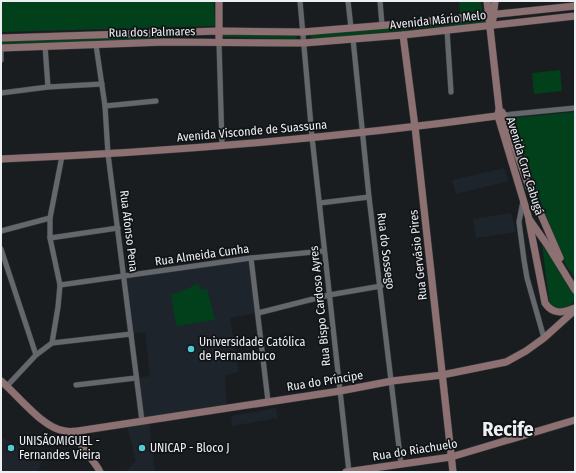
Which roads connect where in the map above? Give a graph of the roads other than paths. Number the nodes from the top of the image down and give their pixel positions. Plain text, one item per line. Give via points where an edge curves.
1 (219, 1) edge
2 (300, 1) edge
3 (348, 1) edge
4 (380, 1) edge
5 (487, 1) edge
6 (495, 1) edge
7 (575, 1) edge
8 (575, 6) edge
9 (491, 15) junction
10 (575, 16) edge
11 (382, 25) junction
12 (491, 27) junction
13 (351, 28) junction
14 (447, 30) junction
15 (219, 31) junction
16 (303, 32) junction
17 (186, 33) junction
18 (403, 35) junction
19 (1, 38) edge
20 (353, 40) junction
21 (165, 42) junction
22 (219, 42) junction
23 (304, 43) junction
24 (96, 44) junction
25 (45, 46) junction
26 (1, 48) edge
27 (1, 60) edge
28 (102, 84) junction
29 (48, 87) junction
30 (451, 92) dead end
31 (1, 93) edge
32 (156, 101) dead end
33 (105, 106) junction
34 (575, 108) edge
35 (501, 116) junction
36 (415, 127) junction
37 (362, 133) junction
38 (312, 137) junction
39 (222, 145) junction
40 (108, 154) junction
41 (62, 156) junction
42 (1, 159) edge
43 (369, 197) junction
44 (523, 201) junction
45 (320, 203) junction
46 (50, 218) junction
47 (529, 219) junction
48 (118, 228) junction
49 (1, 231) edge
50 (50, 238) junction
51 (1, 249) edge
52 (324, 251) junction
53 (251, 258) junction
54 (124, 276) junction
55 (575, 282) edge
56 (60, 285) junction
57 (380, 286) junction
58 (575, 290) edge
59 (329, 295) junction
60 (575, 309) edge
61 (258, 313) junction
62 (575, 317) edge
63 (563, 322) junction
64 (131, 334) junction
65 (544, 338) junction
66 (52, 343) junction
67 (36, 354) junction
68 (442, 375) junction
69 (136, 378) junction
70 (1, 381) edge
71 (392, 381) junction
72 (76, 385) dead end
73 (7, 386) junction
74 (340, 391) junction
75 (268, 401) junction
76 (575, 420) edge
77 (142, 421) junction
78 (78, 431) junction
79 (451, 457) junction
80 (401, 464) junction
81 (100, 472) edge
82 (348, 472) edge
83 (453, 472) edge

1 - 15 main road
2 - 16 street, Rua Bispo Cardoso Ayres
3 - 13 street
4 - 11 street
5 - 9 main road, Avenida Cruz Cabugá
6 - 9 main road, Avenida Cruz Cabugá
7 - 8 street
8 - 9 main road, Avenida Mário Melo
9 - 11 main road, Avenida Mário Melo
9 - 12 main road, Avenida Cruz Cabugá
10 - 12 main road, Avenida Mário Melo
11 - 13 main road, Avenida Mário Melo
12 - 14 main road, Avenida Mário Melo
12 - 35 main road, Avenida Cruz Cabugá
13 - 16 main road, Avenida Mário Melo
14 - 18 main road, Avenida Mário Melo
14 - 30 street
15 - 16 main road, Rua dos Palmares
15 - 17 main road, Rua dos Palmares
15 - 22 main road
16 - 23 street, Rua Bispo Cardoso Ayres
17 - 19 main road, Rua dos Palmares
17 - 21 main road via 169,37
18 - 20 main road, Avenida Mário Melo
18 - 36 main road, Rua Gervásio Pires
20 - 23 main road, Avenida Mário Melo
20 - 37 street, Rua do Sossego
21 - 22 main road, Rua dos Palmares
21 - 24 main road, Rua dos Palmares
22 - 23 main road, Rua dos Palmares
22 - 39 street
23 - 38 street, Rua Bispo Cardoso Ayres
24 - 25 main road, Rua dos Palmares
24 - 28 street, Rua Afonso Pena
25 - 26 main road, Rua dos Palmares
25 - 29 street
26 - 27 street
28 - 29 street
28 - 33 street, Rua Afonso Pena
29 - 31 street
32 - 33 street
33 - 40 street, Rua Afonso Pena
34 - 35 street
35 - 36 main road, Avenida Visconde de Suassuna
35 - 44 main road, Avenida Cruz Cabugá
35 - 55 main road, Avenida Cruz Cabugá via 561,260
36 - 37 main road, Avenida Visconde de Suassuna
36 - 68 main road, Rua Gervásio Pires
37 - 38 main road, Avenida Visconde de Suassuna
37 - 43 street, Rua do Sossego
38 - 39 main road, Avenida Visconde de Suassuna
38 - 45 street, Rua Bispo Cardoso Ayres
39 - 40 main road, Avenida Visconde de Suassuna
40 - 41 main road, Avenida Visconde de Suassuna
40 - 48 street, Rua Afonso Pena
41 - 42 main road, Avenida Visconde de Suassuna
41 - 46 street
43 - 45 street
43 - 57 street, Rua do Sossego
44 - 47 main road, Avenida Cruz Cabugá
44 - 65 street via 520,222 524,260
45 - 52 street, Rua Bispo Cardoso Ayres
46 - 49 street
46 - 50 street
47 - 58 main road, Avenida Cruz Cabugá
47 - 60 main road via 545,303 555,312 562,313
48 - 50 street
48 - 54 street, Rua Afonso Pena
50 - 56 street
51 - 67 street
52 - 53 street, Rua Almeida Cunha
52 - 59 street, Rua Bispo Cardoso Ayres
53 - 54 street, Rua Almeida Cunha
53 - 61 street
54 - 56 street, Rua Almeida Cunha
54 - 64 street, Rua Afonso Pena
56 - 66 street
57 - 59 street
57 - 71 street, Rua do Sossego
59 - 61 street
59 - 74 street, Rua Bispo Cardoso Ayres
60 - 63 main road
61 - 75 street
62 - 63 main road
63 - 65 main road, Rua do Príncipe
64 - 66 street
64 - 69 street, Rua Afonso Pena
65 - 68 main road, Rua do Príncipe via 506,362
66 - 67 street
67 - 73 street
68 - 71 main road, Rua do Príncipe
68 - 79 main road, Rua Gervásio Pires
69 - 72 street
69 - 77 street, Rua Afonso Pena
70 - 73 main road, Rua do Príncipe
71 - 74 main road, Rua do Príncipe
71 - 80 street, Rua do Sossego
73 - 78 main road, Rua do Príncipe via 47,423 65,431
74 - 75 main road, Rua do Príncipe
74 - 82 street, Rua Bispo Cardoso Ayres
75 - 77 main road, Rua do Príncipe
76 - 79 main road, Rua do Riachuelo
77 - 78 main road, Rua do Príncipe
78 - 81 main road via 78,441
79 - 80 main road, Rua do Riachuelo
79 - 83 main road, Rua Gervásio Pires
80 - 82 main road, Rua do Riachuelo

